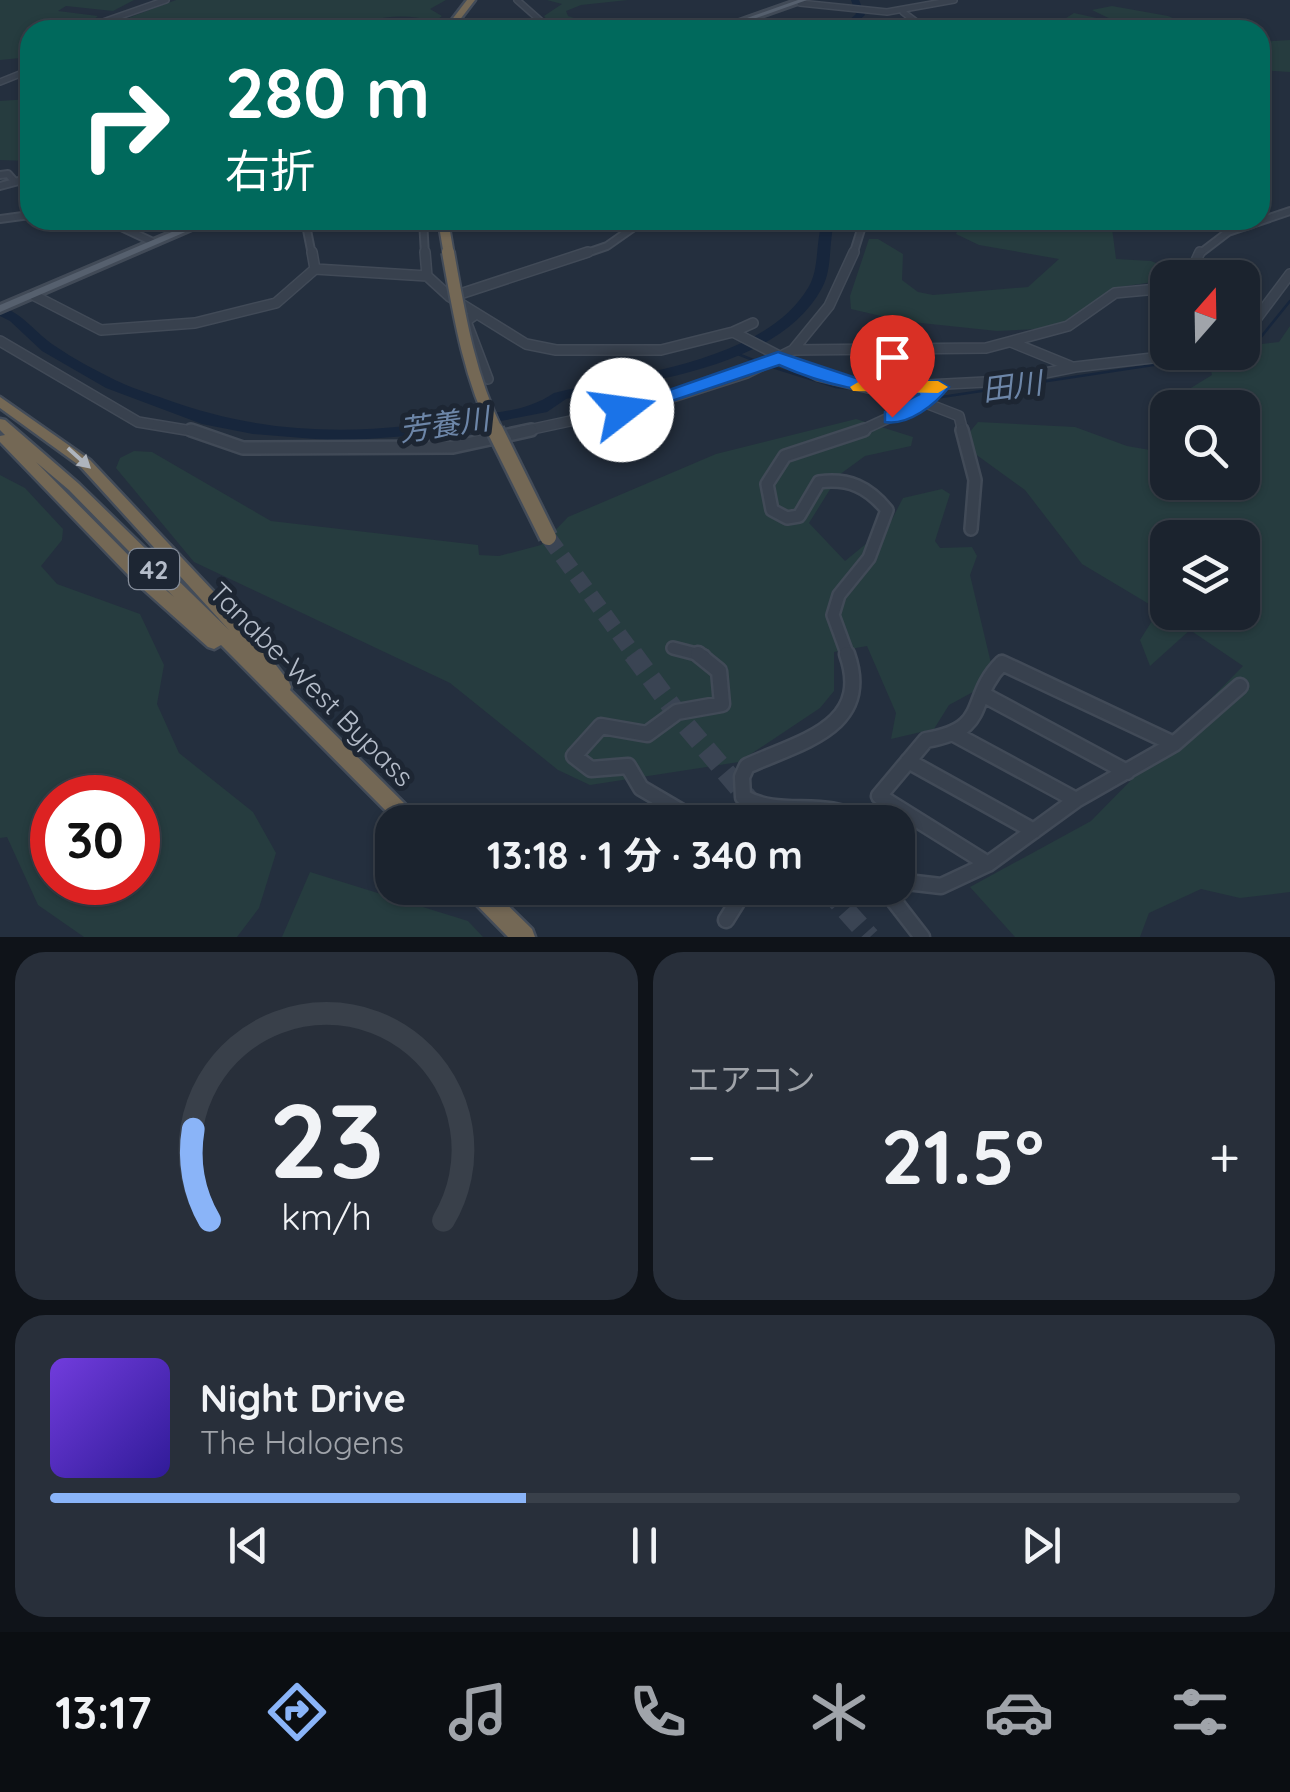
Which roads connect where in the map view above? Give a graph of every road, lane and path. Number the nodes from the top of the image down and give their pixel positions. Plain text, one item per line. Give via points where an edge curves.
1 (166, 0) edge
2 (517, 0) edge
3 (954, 0) edge
4 (802, 2) edge
5 (903, 12) junction
6 (109, 20) edge
7 (540, 20) edge
8 (747, 20) edge
9 (914, 20) edge
10 (0, 175) edge
11 (20, 181) edge
12 (15, 182) junction
13 (0, 186) edge
14 (128, 230) edge
15 (183, 230) edge
16 (307, 230) edge
17 (424, 230) edge
18 (445, 230) edge
19 (629, 230) edge
20 (861, 230) edge
21 (1242, 230) edge
22 (153, 242) junction
23 (1195, 260) edge
24 (314, 270) junction
25 (1290, 274) edge
26 (427, 276) junction
27 (1150, 290) edge
28 (29, 296) junction
29 (450, 297) junction
30 (0, 308) edge
31 (476, 314) junction
32 (1260, 314) edge
33 (754, 323) dead end
34 (736, 334) junction
35 (0, 341) edge
36 (1011, 342) junction
37 (792, 350) junction
38 (778, 358) junction
39 (1150, 359) edge
40 (1075, 368) junction
41 (488, 379) dead end
42 (937, 389) junction
43 (0, 401) edge
44 (923, 402) junction
45 (0, 422) edge
46 (0, 435) edge
47 (971, 529) dead end
48 (548, 536) tunnel mouth
49 (673, 648) dead end
50 (1240, 686) dead end
51 (984, 695) junction
52 (304, 719) junction
53 (956, 734) junction
54 (1174, 744) junction
55 (908, 760) junction
56 (1126, 772) junction
57 (1076, 800) junction
58 (393, 805) edge
59 (668, 805) edge
60 (759, 805) edge
61 (1034, 831) junction
62 (988, 864) junction
63 (915, 883) edge
64 (492, 905) edge
65 (735, 905) edge
66 (897, 905) edge
67 (726, 920) dead end
68 (524, 937) edge
69 (922, 937) edge

1 - 6 street
2 - 7 street
3 - 5 street
4 - 5 street
4 - 8 main road
5 - 9 street
10 - 12 street
11 - 12 street
12 - 13 street
14 - 22 street
15 - 22 main road
16 - 24 street
17 - 26 street
18 - 48 highway, bridge via 461,327 484,407
19 - 29 street via 606,246
20 - 37 street via 827,310
21 - 23 street via 1212,242
22 - 28 main road
24 - 26 street
24 - 28 street via 276,303 195,322 101,330
25 - 32 street
26 - 29 street
27 - 36 street via 1114,293 1068,326
28 - 30 main road
29 - 31 street
31 - 34 street via 526,344 556,350 661,350
31 - 41 street via 466,321
33 - 34 street
34 - 38 street
35 - 38 street via 138,422 185,428 243,448 288,450 452,447 654,403
36 - 37 street via 961,350
36 - 40 street
37 - 38 street
38 - 42 street via 868,388
39 - 40 street
40 - 42 street
42 - 44 street
43 -> 52 highway via 59,440 109,488 239,630
44 - 47 street via 960,416 975,480
44 - 60 street via 862,432 786,456 767,484 772,510 787,518 799,516 819,482 836,478 860,484 886,510 869,558 839,595 832,615 854,674 848,710 836,725 747,766 743,798
45 - 52 highway, Tanabe-West Bypass / 42 via 74,487
46 - 52 highway via 152,588
49 - 59 street via 698,651 712,661 723,686 722,704 677,712 647,734 601,726 574,756 591,769 628,766 641,788
50 - 54 street
51 - 53 street
51 - 54 street via 990,675 1006,661
51 - 56 street
52 - 58 highway, Tanabe-West Bypass / 42
53 - 55 street via 926,740
53 - 57 street
54 - 56 street
55 - 61 street
55 - 62 street via 879,796
56 - 57 street
57 - 61 street
61 - 62 street
62 - 63 street via 941,886
64 - 68 highway
65 - 67 street
66 - 69 street

